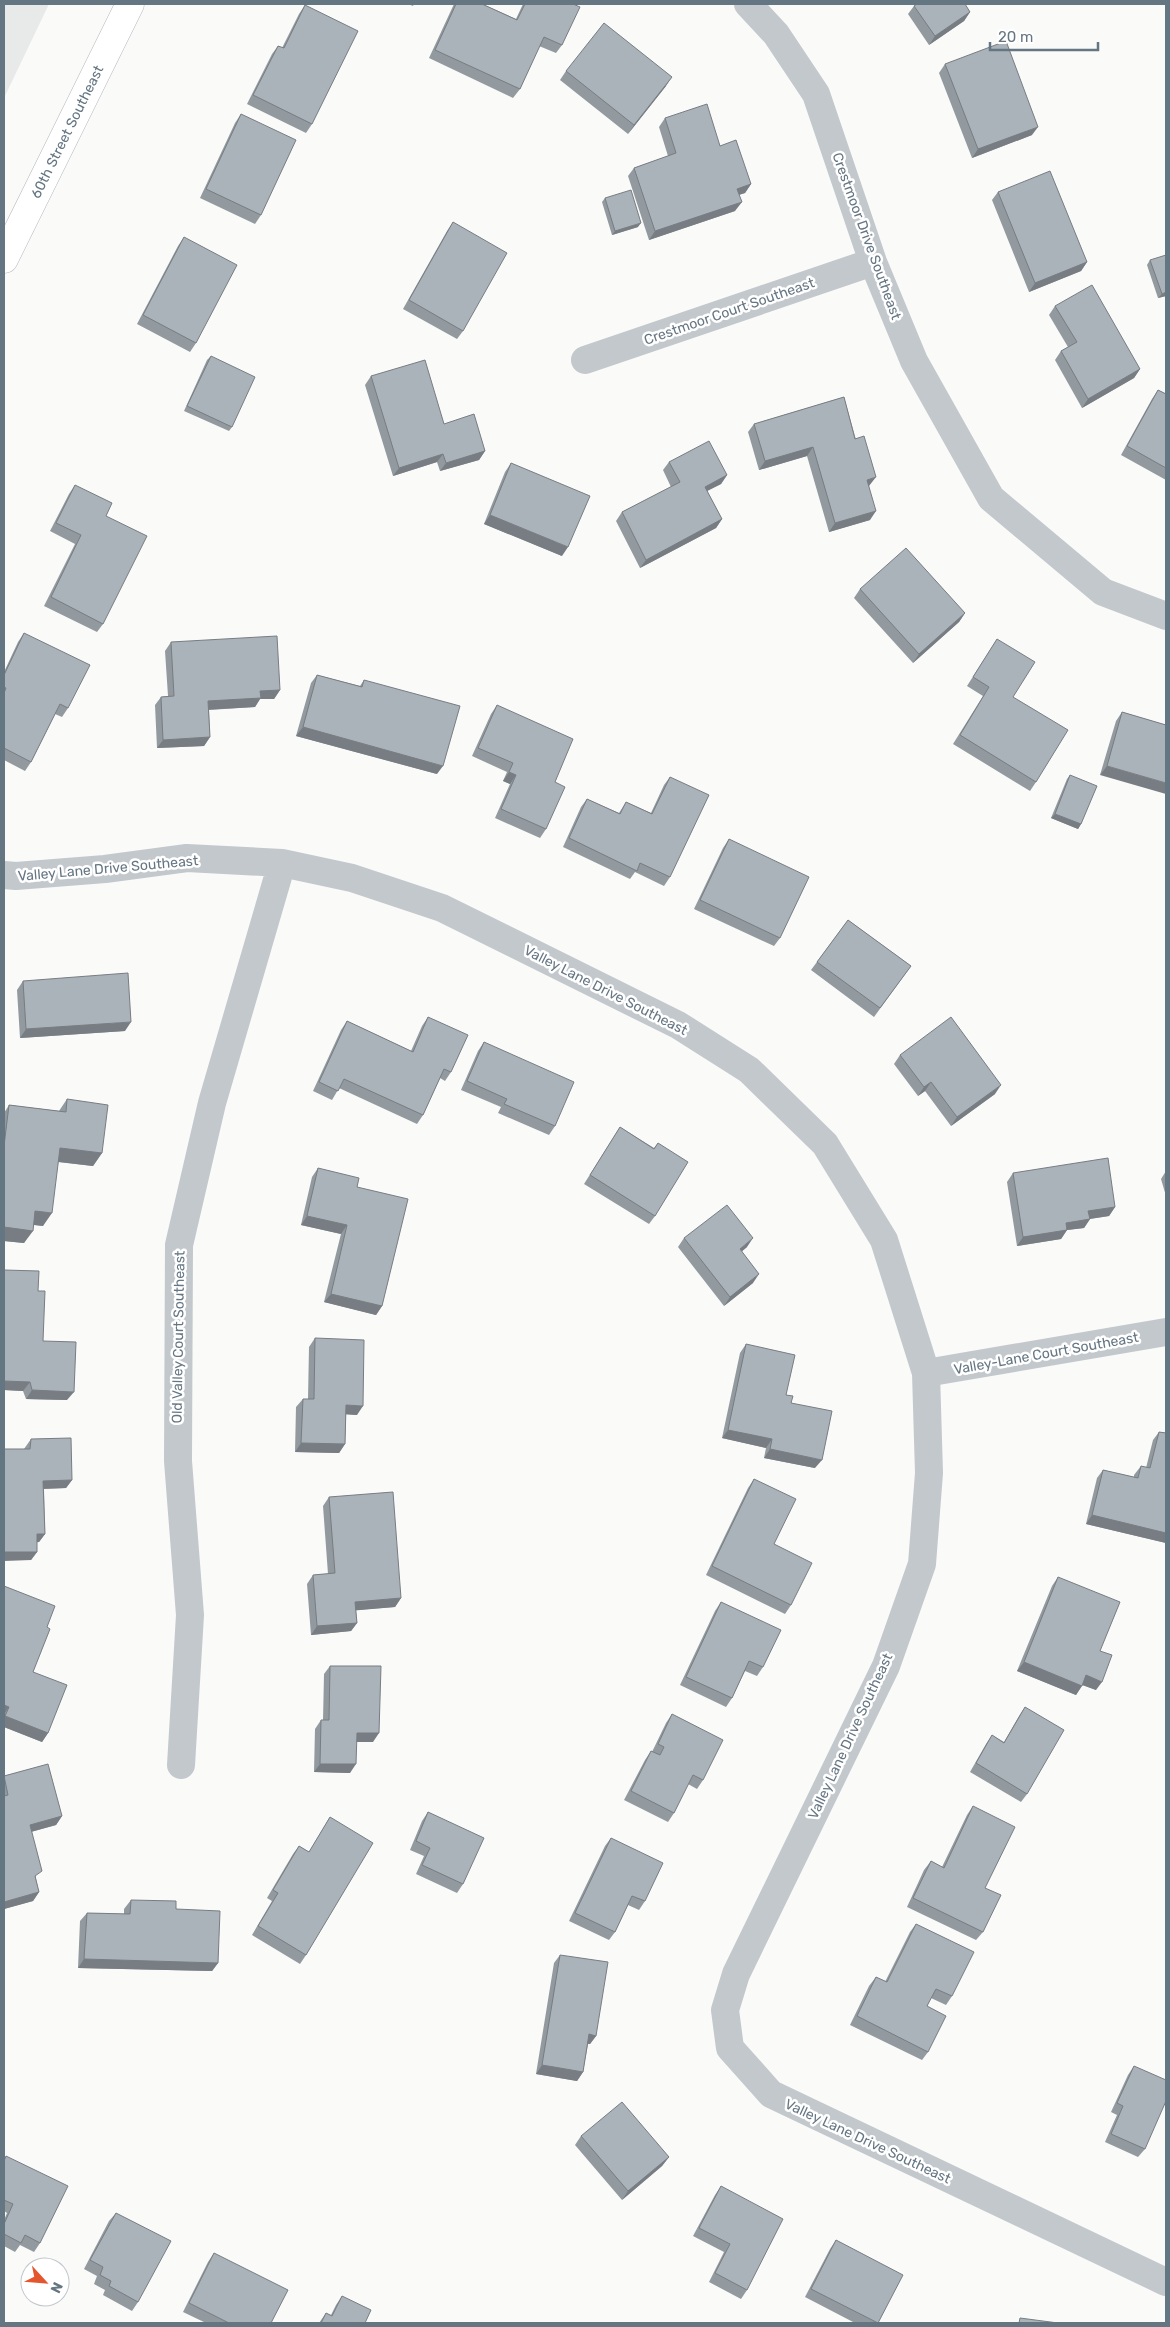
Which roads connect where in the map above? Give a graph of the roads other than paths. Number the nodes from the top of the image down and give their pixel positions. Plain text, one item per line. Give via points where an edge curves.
1 (130, 4) edge
2 (748, 4) edge
3 (4, 259) edge
4 (873, 262) junction
5 (585, 360) dead end
6 (1166, 616) edge
7 (282, 863) junction
8 (4, 874) edge
9 (1166, 1332) edge
10 (926, 1374) junction
11 (181, 1764) dead end
12 (1166, 2282) edge

1 - 3 main road, 60th Street Southeast
2 - 4 street, Crestmoor Drive Southeast via 776,34 816,94
4 - 5 street, Crestmoor Court Southeast
4 - 6 street, Crestmoor Drive Southeast via 914,361 991,498 1102,592
7 - 8 street, Valley Lane Drive Southeast via 187,858 105,869 16,876
7 - 10 street, Valley Lane Drive Southeast via 352,878 442,908 678,1025 749,1070 825,1144 884,1240
7 - 11 street, Old Valley Court Southeast via 212,1103 179,1245 178,1461 190,1615
9 - 10 street, Valley-Lane Court Southeast
10 - 12 street, Valley Lane Drive Southeast via 929,1473 922,1564 886,1666 736,1974 725,2010 730,2048 771,2094

